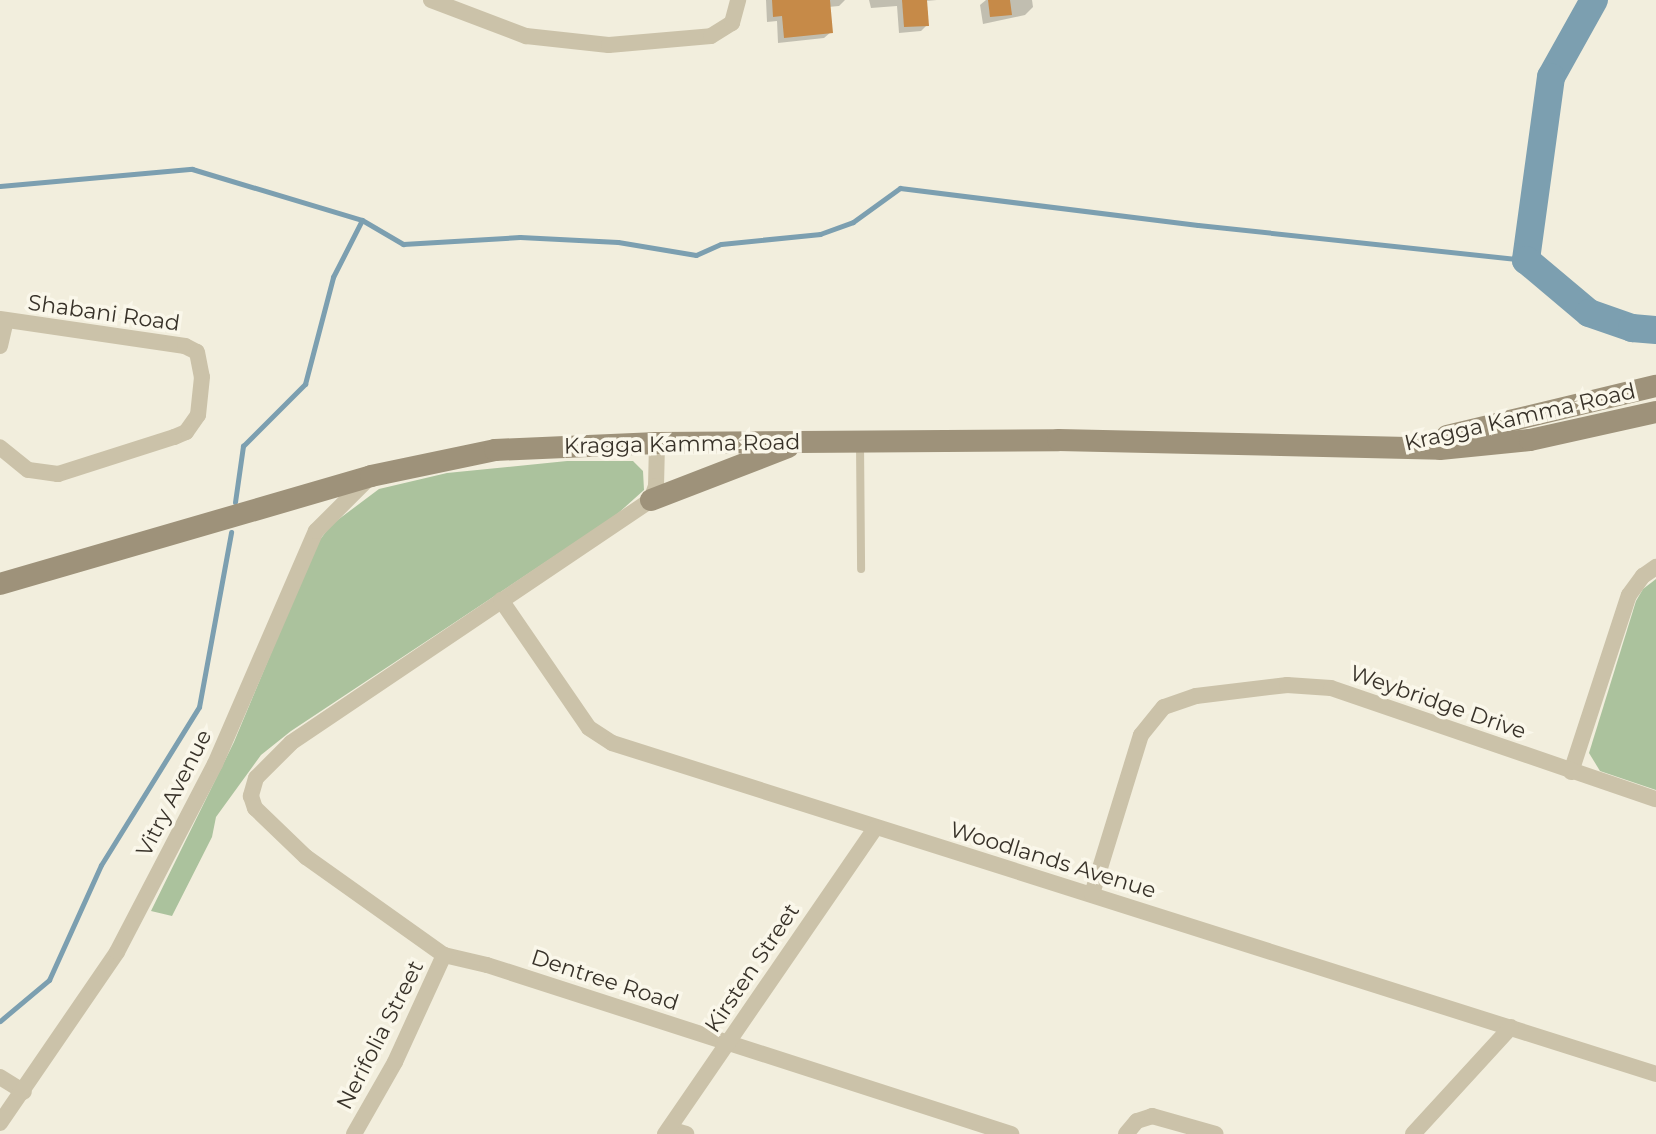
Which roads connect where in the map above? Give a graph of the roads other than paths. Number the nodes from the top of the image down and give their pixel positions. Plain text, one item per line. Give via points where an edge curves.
1 (431, 0) edge
2 (738, 5) edge
3 (3, 320) edge
4 (0, 346) edge
5 (1656, 386) edge
6 (1656, 412) edge
7 (800, 442) junction
8 (860, 442) junction
9 (657, 443) junction
10 (0, 447) edge
11 (1383, 447) junction
12 (371, 476) junction
13 (651, 500) junction
14 (1656, 567) edge
15 (861, 569) dead end
16 (0, 584) edge
17 (501, 600) junction
18 (1571, 772) junction
19 (1656, 799) edge
20 (875, 828) junction
21 (1092, 894) junction
22 (444, 955) junction
23 (1511, 1027) junction
24 (728, 1042) junction
25 (1656, 1074) edge
26 (0, 1077) edge
27 (24, 1092) junction
28 (0, 1123) edge
29 (667, 1131) edge
30 (354, 1134) edge
31 (686, 1134) edge
32 (1011, 1134) edge
33 (1126, 1134) edge
34 (1216, 1134) edge
35 (1413, 1134) edge

1 - 2 street via 526,36 609,45 711,36 732,23
3 - 4 street, Shabani Road
3 - 10 street, Shabani Road via 185,346 197,352 202,377 198,415 186,432 174,437 58,474 28,470
5 - 11 main road, Kragga Kamma Road
6 - 11 main road, Kragga Kamma Road via 1530,440 1440,449
7 - 8 main road, Kragga Kamma Road
7 - 9 main road, Kragga Kamma Road
7 - 13 main road
8 - 11 main road, Kragga Kamma Road
8 - 15 lane
9 - 12 main road, Kragga Kamma Road via 495,450
9 - 13 street
12 - 16 main road, Kragga Kamma Road
12 - 27 street, Vitry Avenue via 316,531 215,764 117,952
13 - 17 street
14 - 18 street via 1629,595
17 - 20 street, Woodlands Avenue via 599,736
17 - 22 street, Dentree Road via 291,743 256,778 251,796 281,836
18 - 19 street, Weybridge Drive
18 - 21 street, Weybridge Drive via 1331,688 1287,685 1177,700 1153,717 1141,735
20 - 21 street, Woodlands Avenue
20 - 24 street, Kirsten Street
21 - 23 street, Woodlands Avenue
22 - 24 street, Dentree Road
22 - 30 street, Nerifolia Street via 395,1062
23 - 25 street, Woodlands Avenue
23 - 35 street
24 - 29 street, Kirsten Street
24 - 32 street, Dentree Road
26 - 27 street
27 - 28 street, Vitry Avenue
29 - 31 street
33 - 34 street via 1137,1121 1152,1116

